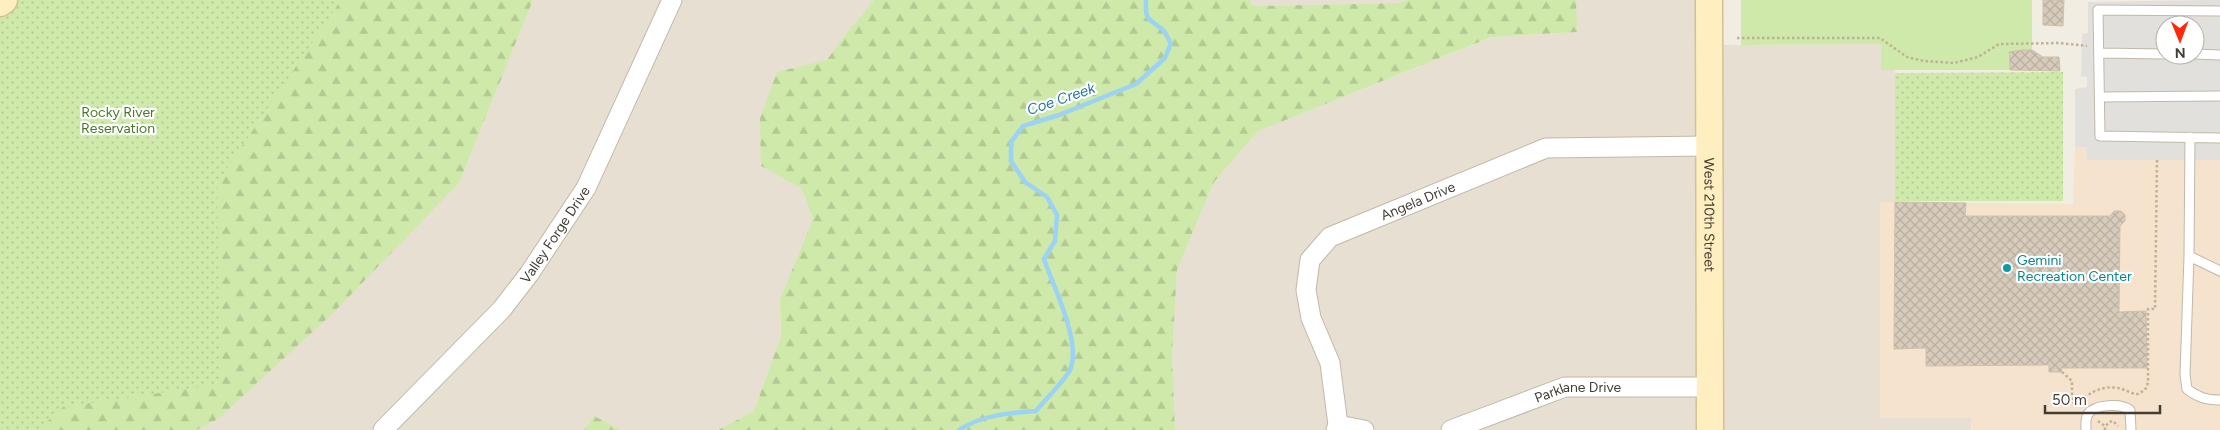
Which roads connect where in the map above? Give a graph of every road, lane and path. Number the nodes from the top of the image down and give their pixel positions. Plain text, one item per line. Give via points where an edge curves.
1 (4, 0) edge
2 (672, 0) edge
3 (1709, 0) edge
4 (0, 3) edge
5 (2220, 11) edge
6 (1737, 38) dead end
7 (2087, 46) dead end
8 (2099, 53) junction
9 (2155, 54) edge
10 (2205, 54) edge
11 (2220, 54) edge
12 (2220, 96) edge
13 (2100, 98) junction
14 (2190, 138) junction
15 (2220, 138) edge
16 (1710, 146) junction
17 (2157, 159) dead end
18 (2189, 256) junction
19 (2220, 271) edge
20 (2062, 372) dead end
21 (1710, 387) junction
22 (2220, 400) edge
23 (2117, 424) dead end
24 (1337, 427) edge
25 (383, 430) edge
26 (1364, 430) edge
27 (1451, 430) edge
28 (1710, 430) edge
29 (2086, 430) edge
30 (2105, 430) edge
31 (2131, 430) edge

1 - 4 street
2 - 25 street, Valley Forge Drive via 586,188 529,274 502,309
3 - 16 street, West 210th Street
5 - 8 lane via 2098,10
6 - 7 path via 1880,38 1907,56 1954,63 1978,57 1999,44
8 - 9 lane
8 - 13 lane
10 - 11 lane
12 - 13 lane
13 - 14 lane via 2100,136
14 - 15 lane
14 - 18 lane
16 - 21 street, West 210th Street
16 - 24 street, Angela Drive via 1546,148 1330,237 1310,260 1306,290 1311,318 1330,363
17 - 20 path via 2155,309 2148,309 2146,386 2135,394 2106,388 2091,393 2078,406 2072,402 2072,381
18 - 19 lane
18 - 22 lane via 2187,389 2208,400
21 - 27 street, Parklane Drive via 1565,388
21 - 28 street, West 210th Street
23 - 30 path via 2111,421
24 - 26 street
29 - 31 lane via 2086,418 2090,412 2117,406 2130,410

